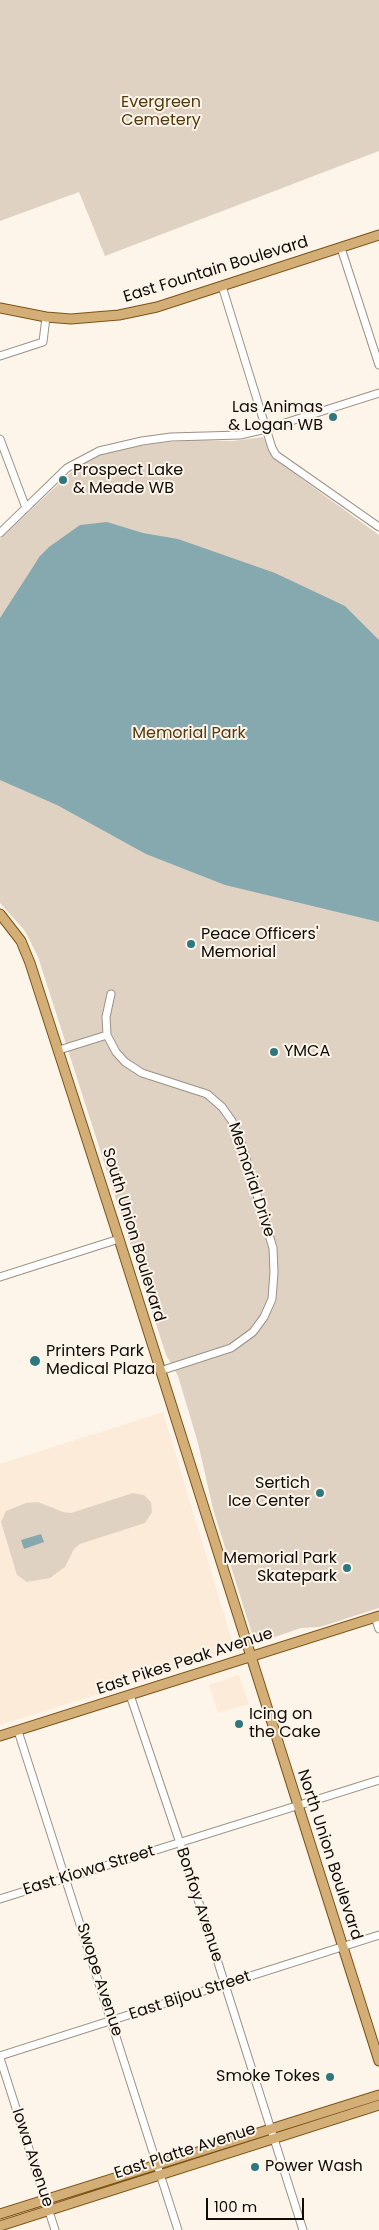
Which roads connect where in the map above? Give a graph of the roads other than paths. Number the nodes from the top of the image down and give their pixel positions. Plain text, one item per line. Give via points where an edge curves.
1 (379, 236) edge
2 (341, 248) junction
3 (222, 286) junction
4 (0, 308) edge
5 (46, 318) junction
6 (0, 356) edge
7 (379, 365) edge
8 (379, 394) edge
9 (266, 429) junction
10 (0, 439) edge
11 (26, 508) junction
12 (379, 528) edge
13 (0, 534) edge
14 (0, 914) edge
15 (111, 994) dead end
16 (107, 1035) junction
17 (59, 1050) junction
18 (120, 1239) junction
19 (0, 1277) edge
20 (160, 1371) junction
21 (377, 1616) edge
22 (379, 1629) edge
23 (251, 1657) junction
24 (130, 1695) junction
25 (18, 1731) junction
26 (0, 1736) edge
27 (379, 1780) edge
28 (298, 1806) junction
29 (180, 1843) junction
30 (66, 1878) junction
31 (0, 1899) edge
32 (379, 1935) edge
33 (343, 1946) junction
34 (225, 1986) junction
35 (112, 2021) junction
36 (0, 2057) edge
37 (379, 2062) edge
38 (379, 2094) edge
39 (379, 2105) edge
40 (270, 2128) junction
41 (274, 2139) junction
42 (158, 2164) junction
43 (161, 2175) junction
44 (46, 2200) junction
45 (49, 2211) junction
46 (0, 2214) edge
47 (0, 2226) edge
48 (55, 2230) edge
49 (178, 2230) edge
50 (303, 2230) edge

1 - 2 main road, East Fountain Boulevard
2 - 3 main road, East Fountain Boulevard
2 - 7 street
3 - 5 main road, East Fountain Boulevard via 157,307 119,315
3 - 9 street
4 - 5 main road, East Fountain Boulevard
5 - 6 street via 43,342
8 - 9 street
9 - 11 street via 231,437 182,436 142,441 98,451 67,468
9 - 12 street via 272,448 281,460
10 - 11 street
11 - 13 street
14 - 17 main road, South Union Boulevard via 25,949
15 - 16 street via 106,1017
16 - 17 street
16 - 20 street, Memorial Drive via 116,1052 130,1066 207,1094 228,1114 242,1142 273,1248 272,1299 253,1332 230,1348
17 - 18 main road, South Union Boulevard
18 - 19 street
18 - 20 main road, South Union Boulevard
20 - 23 main road, South Union Boulevard
21 - 22 street
21 - 23 main road, East Pikes Peak Avenue
23 - 24 main road, East Pikes Peak Avenue
23 - 28 main road, North Union Boulevard
24 - 25 main road, East Pikes Peak Avenue
24 - 29 street, Bonfoy Avenue
25 - 26 main road, East Pikes Peak Avenue
25 - 30 street, Swope Avenue
27 - 28 street, East Kiowa Street
28 - 29 street, East Kiowa Street
28 - 33 main road, North Union Boulevard
29 - 30 street, East Kiowa Street
29 - 34 street, Bonfoy Avenue
30 - 31 street, East Kiowa Street
30 - 35 street, Swope Avenue
32 - 33 street, East Bijou Street
33 - 34 street, East Bijou Street
33 - 37 main road, North Union Boulevard
34 - 35 street, East Bijou Street
34 - 40 street, Bonfoy Avenue
35 - 36 street, East Bijou Street
35 - 42 street, Swope Avenue
36 - 44 street, Iowa Avenue
38 - 40 main road, East Platte Avenue
39 - 41 main road, East Platte Avenue
40 - 41 street, Bonfoy Avenue
40 - 42 main road, East Platte Avenue
41 - 43 main road, East Platte Avenue
41 - 50 street, Bonfoy Avenue
42 - 43 street, Swope Avenue
42 - 44 main road, East Platte Avenue
43 - 45 main road, East Platte Avenue
43 - 49 street, Swope Avenue
44 - 45 street, Iowa Avenue
44 - 46 main road, East Platte Avenue
45 - 47 main road, East Platte Avenue
45 - 48 street, Iowa Avenue

